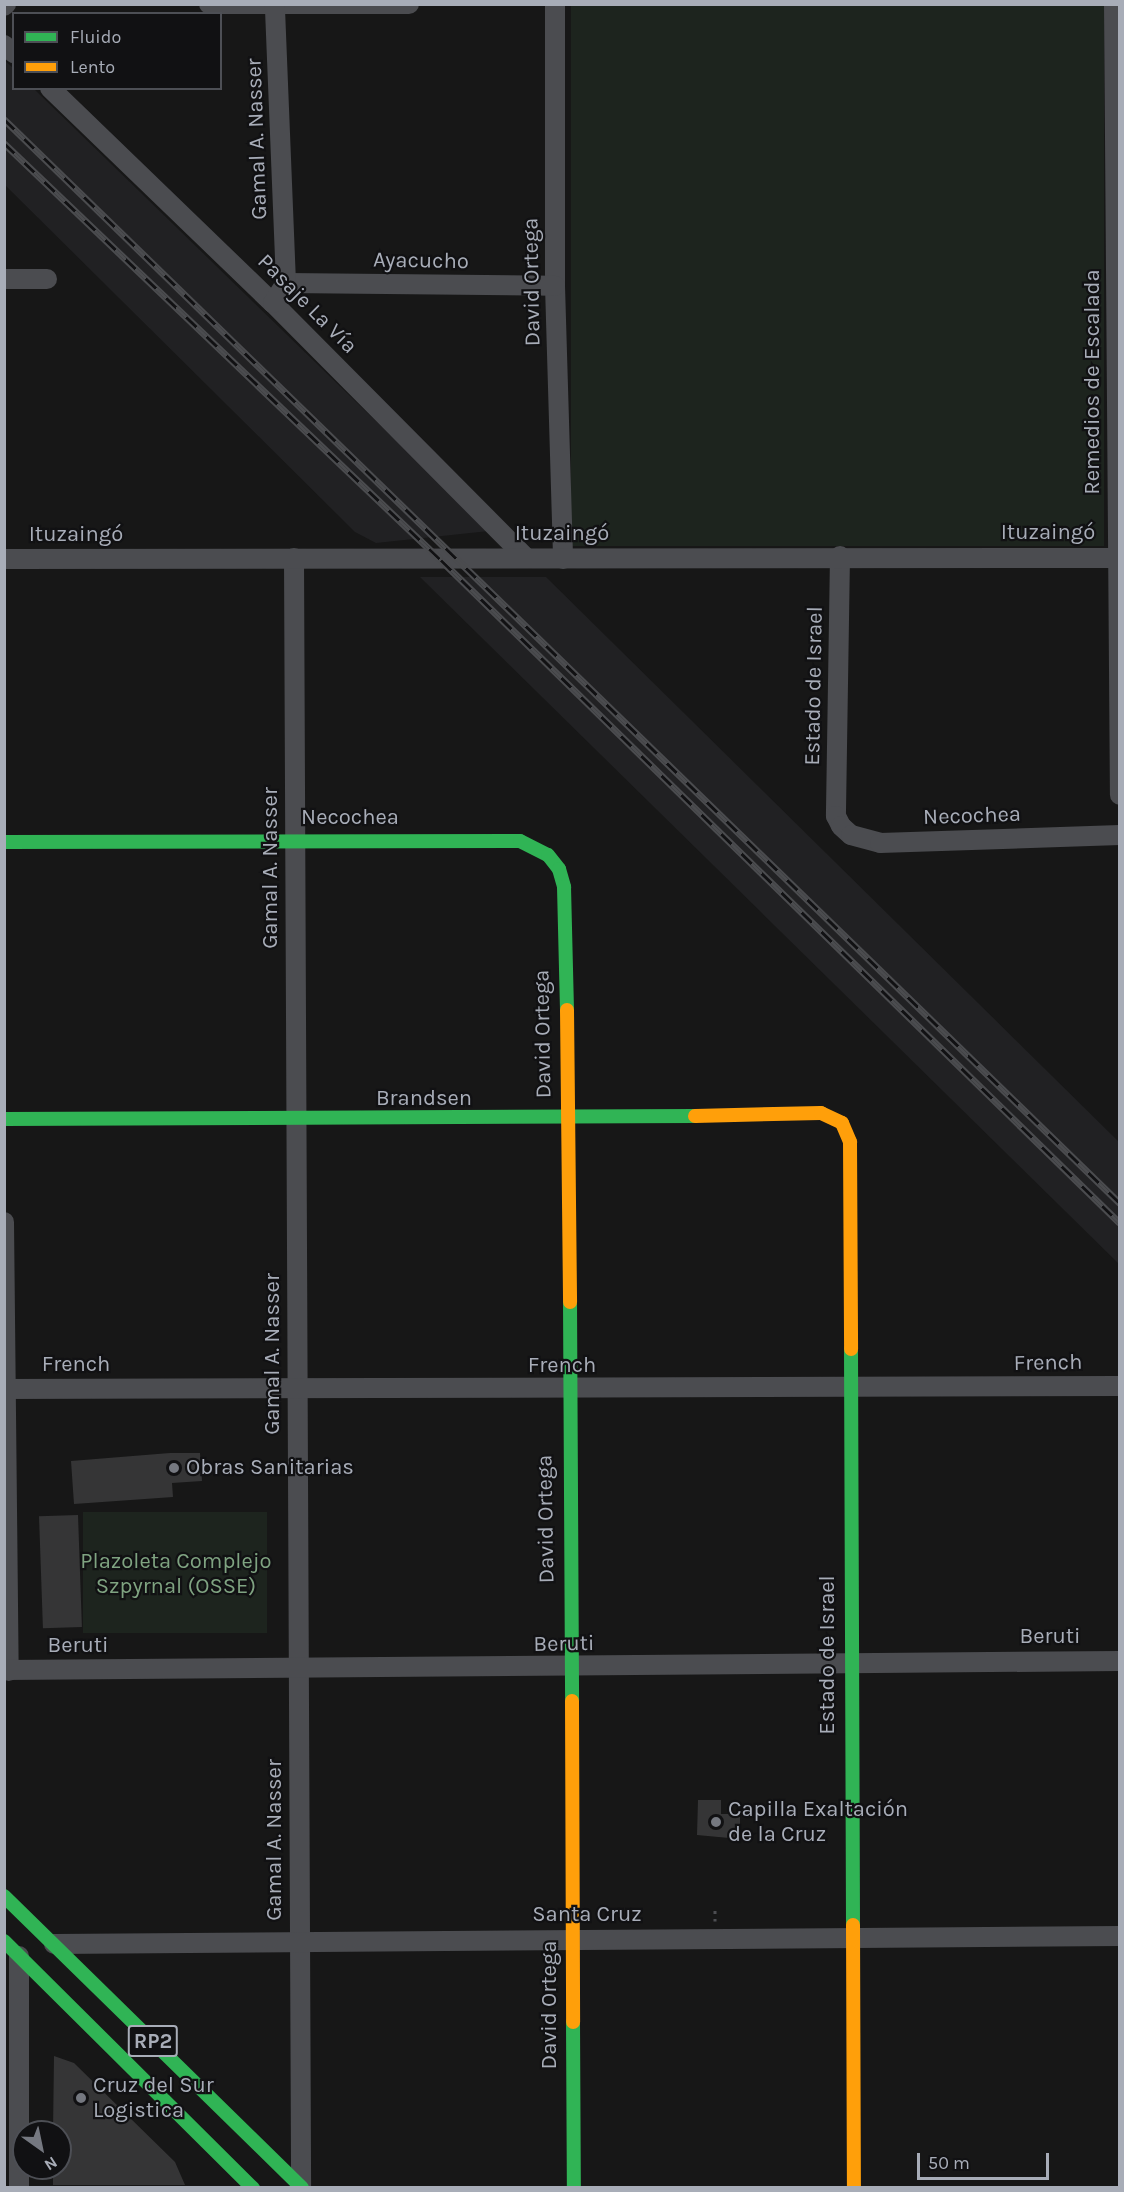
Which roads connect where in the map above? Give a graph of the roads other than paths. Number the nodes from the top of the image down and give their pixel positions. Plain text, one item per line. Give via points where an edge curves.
1 (210, 4) edge
2 (409, 4) edge
3 (555, 4) edge
4 (275, 5) edge
5 (1116, 6) edge
6 (52, 90) edge
7 (4, 279) edge
8 (47, 279) dead end
9 (286, 283) junction
10 (555, 286) junction
11 (1118, 298) edge
12 (273, 303) junction
13 (840, 556) junction
14 (294, 558) junction
15 (526, 558) junction
16 (1119, 558) edge
17 (4, 559) edge
18 (563, 559) junction
19 (1119, 795) edge
20 (836, 816) joint
21 (1119, 835) edge
22 (4, 842) edge
23 (295, 842) junction
24 (548, 855) joint
25 (4, 1119) edge
26 (569, 1119) junction
27 (296, 1120) junction
28 (842, 1123) joint
29 (4, 1222) edge
30 (1119, 1386) edge
31 (297, 1388) junction
32 (6, 1389) edge
33 (851, 1389) junction
34 (568, 1390) junction
35 (1119, 1661) edge
36 (852, 1663) junction
37 (571, 1668) junction
38 (298, 1669) junction
39 (6, 1671) edge
40 (4, 1896) edge
41 (1119, 1936) edge
42 (853, 1938) junction
43 (573, 1939) junction
44 (299, 1940) junction
45 (54, 1944) junction
46 (9, 1947) edge
47 (19, 2187) edge
48 (253, 2187) edge
49 (301, 2187) edge
50 (574, 2187) edge
51 (854, 2187) edge

1 - 4 street
2 - 4 street
3 - 10 street, David Ortega
4 - 9 street, Gamal A. Nasser
5 - 11 street, Remedios de Escalada
6 - 12 street, Pasaje La Vía
7 - 8 street
9 - 10 street, Ayacucho
9 - 12 street
10 - 18 street, David Ortega
11 - 16 street, Remedios de Escalada
12 - 15 street, Pasaje La Vía
13 - 16 street, Ituzaingó
13 - 18 street, Ituzaingó
13 - 20 street, Estado de Israel
14 - 15 street, Ituzaingó
14 - 17 street, Ituzaingó
14 - 23 street, Gamal A. Nasser
15 - 18 street, Ituzaingó
16 - 19 street, Remedios de Escalada
20 - 21 street, Necochea via 851,835 880,843
22 - 23 main road, Necochea
23 - 24 main road, Necochea via 520,841
23 - 27 street, Gamal A. Nasser
24 - 26 main road, David Ortega via 559,868 564,888
25 - 27 main road, Brandsen
26 - 27 main road, Brandsen
26 - 28 main road, Brandsen via 821,1113
26 - 34 main road, David Ortega
27 - 31 street, Gamal A. Nasser
28 - 33 main road, Estado de Israel via 850,1142
29 - 32 street
30 - 33 street, French
31 - 32 street, French
31 - 34 street, French
31 - 38 street, Gamal A. Nasser
32 - 39 street
33 - 34 street, French
33 - 36 main road, Estado de Israel
34 - 37 main road, David Ortega
35 - 36 street, Beruti
36 - 37 street, Beruti
36 - 42 main road, Estado de Israel
37 - 38 street, Beruti
37 - 43 main road, David Ortega
38 - 39 street, Beruti
38 - 44 street, Gamal A. Nasser
40 - 45 main road, RP2
41 - 42 street, Santa Cruz
42 - 43 street, Santa Cruz
42 - 51 main road, Estado de Israel
43 - 44 street, Santa Cruz
43 - 50 main road, David Ortega
44 - 45 street, Santa Cruz
44 - 49 street, Gamal A. Nasser
45 - 49 main road, RP2
46 - 47 street
46 - 48 main road, RP2

